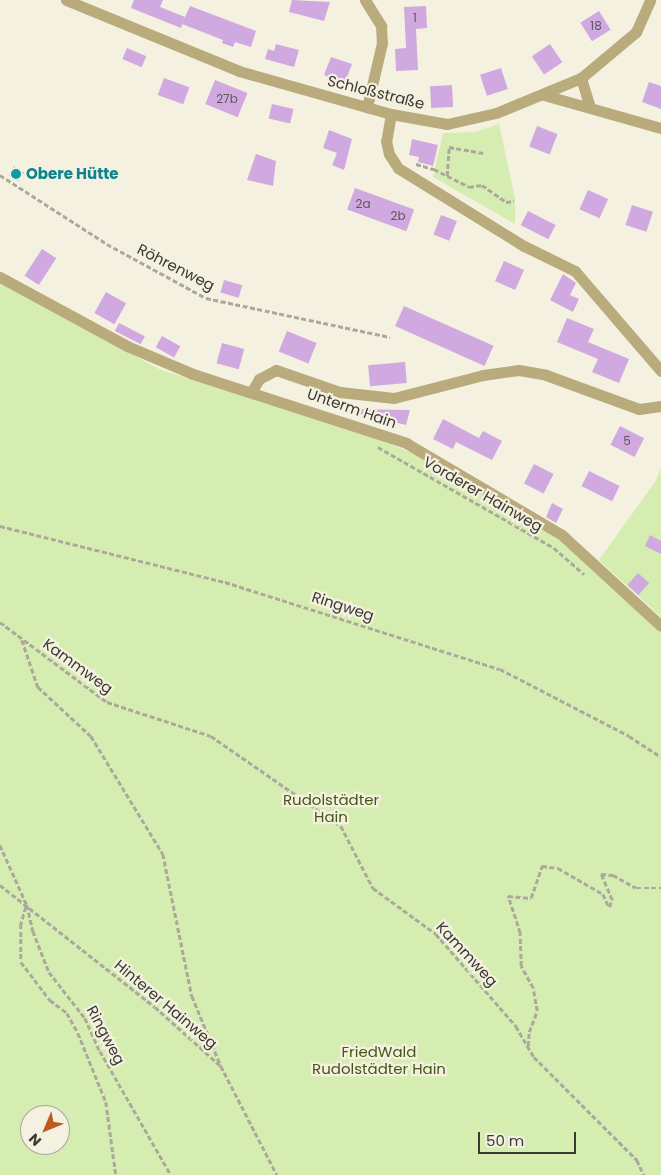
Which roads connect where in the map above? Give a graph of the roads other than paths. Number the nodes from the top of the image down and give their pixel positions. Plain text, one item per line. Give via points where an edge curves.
1 (66, 0) edge
2 (364, 0) edge
3 (650, 0) edge
4 (580, 78) junction
5 (544, 96) junction
6 (367, 107) junction
7 (590, 107) junction
8 (391, 114) junction
9 (661, 128) edge
10 (0, 277) edge
11 (661, 372) edge
12 (252, 391) junction
13 (661, 406) edge
14 (661, 626) edge

1 - 6 street, Schloßstraße via 239,70
2 - 6 street via 381,26 382,43
3 - 4 street, Schloßstraße via 636,32
4 - 5 street, Schloßstraße
4 - 7 street
5 - 7 street
5 - 8 street, Schloßstraße via 496,113 447,124
6 - 8 street, Schloßstraße
7 - 9 street
8 - 11 street via 386,141 388,154 398,168 524,246 575,271
10 - 12 street, Unterm Hain via 127,346 193,374
12 - 13 street via 259,379 276,370 340,392 394,398 483,375 519,370 546,375 639,409
12 - 14 street, Unterm Hain via 406,443 440,462 562,536

